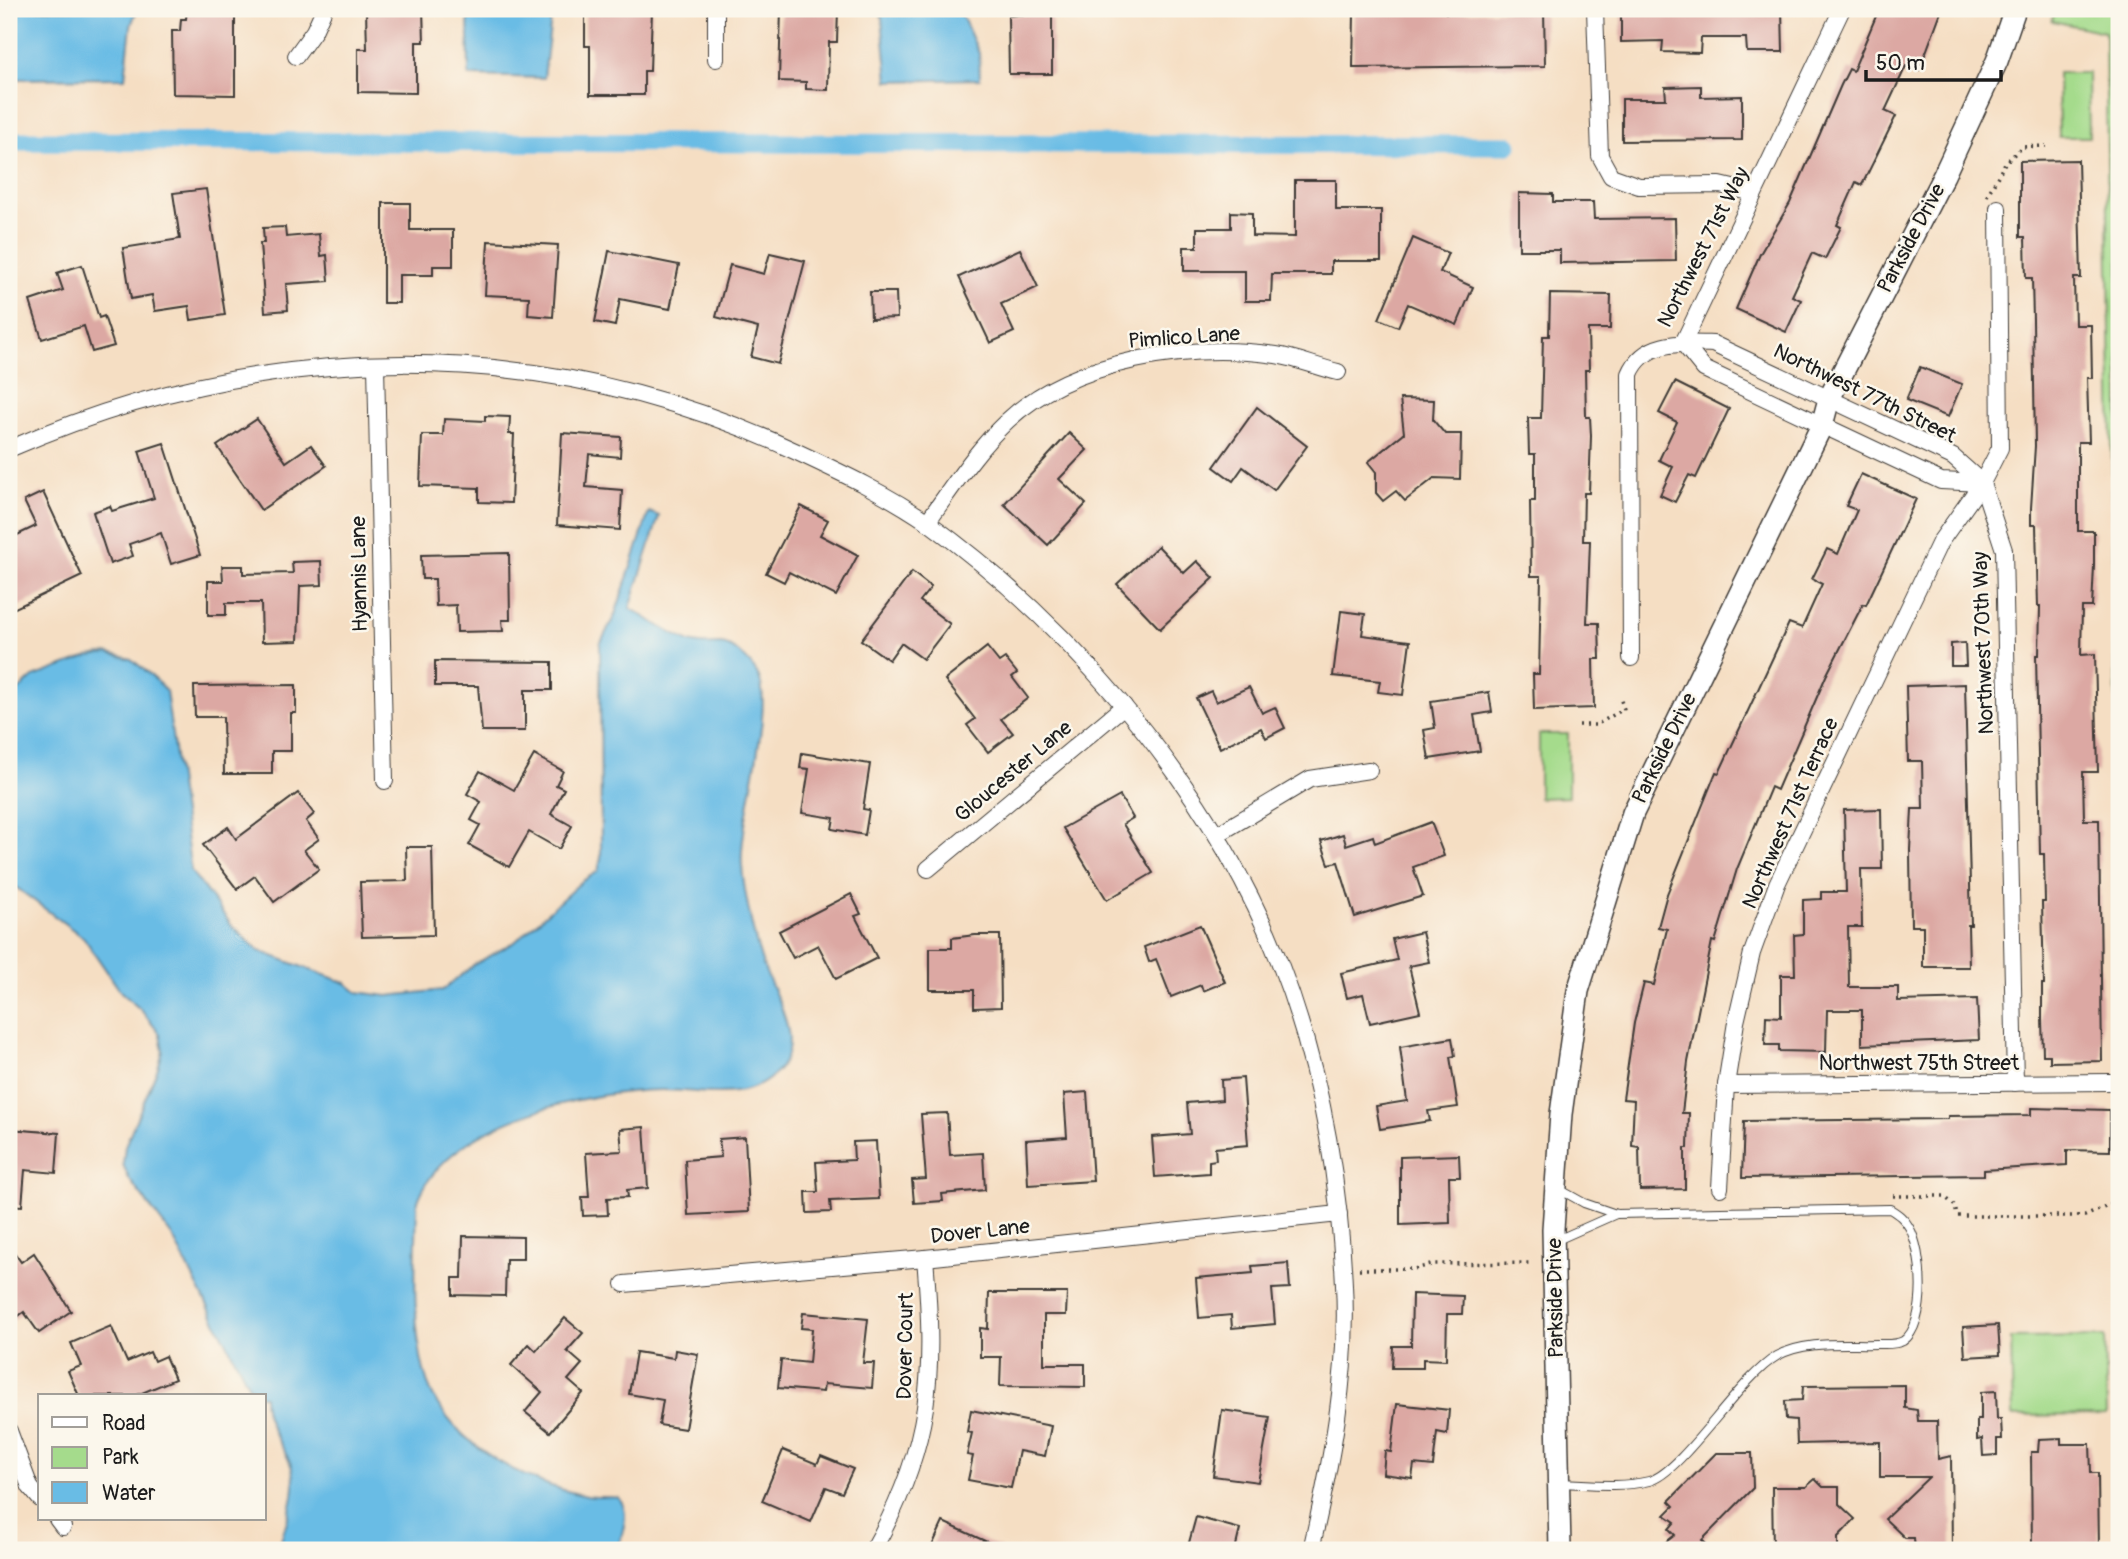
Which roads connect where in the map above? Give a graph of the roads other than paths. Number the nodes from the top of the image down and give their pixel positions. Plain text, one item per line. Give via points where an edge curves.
1 (324, 9) edge
2 (716, 9) edge
3 (1595, 9) edge
4 (1842, 9) edge
5 (2015, 9) edge
6 (296, 56) dead end
7 (716, 59) dead end
8 (1754, 193) junction
9 (1998, 214) road end
10 (1683, 343) junction
11 (1731, 352) junction
12 (376, 365) junction
13 (1338, 372) dead end
14 (1720, 376) junction
15 (1829, 399) junction
16 (1822, 425) junction
17 (1928, 446) junction
18 (9, 449) edge
19 (1916, 469) junction
20 (1982, 483) junction
21 (927, 522) junction
22 (1631, 658) dead end
23 (1124, 706) junction
24 (1369, 770) dead end
25 (384, 781) dead end
26 (1218, 834) junction
27 (928, 869) dead end
28 (2015, 1083) junction
29 (2111, 1083) dead end
30 (1726, 1086) junction
31 (1555, 1188) junction
32 (1720, 1188) dead end
33 (1339, 1214) junction
34 (1616, 1214) junction
35 (1554, 1242) junction
36 (925, 1258) junction
37 (624, 1284) dead end
38 (9, 1430) edge
39 (1559, 1483) junction
40 (38, 1497) edge
41 (873, 1550) edge
42 (1311, 1550) edge
43 (1560, 1550) edge

1 - 6 street
2 - 7 street
3 - 8 street via 1600,156 1611,176 1639,186 1720,184
4 - 8 street, Northwest 71st Way
5 - 15 street, Parkside Drive via 1997,61 1944,175
8 - 10 street, Northwest 71st Way
9 - 20 street via 2000,448
10 - 11 street, Northwest 77th Street via 1713,344
10 - 14 street via 1704,369
10 - 22 street, Northwest 71st Way via 1650,349 1636,360 1630,374
11 - 14 street
11 - 15 street, Northwest 77th Street
12 - 18 street via 305,367 230,378 76,420
12 - 21 street via 517,371 638,394 762,436 845,474
12 - 25 street, Hyannis Lane
13 - 21 street, Pimlico Lane via 1277,355 1227,352 1130,360 1088,372 1007,420
14 - 16 street
15 - 16 street, Parkside Drive
15 - 17 street, Northwest 77th Street
16 - 19 street
16 - 31 street, Parkside Drive via 1633,813 1578,991
17 - 19 street
17 - 20 street, Northwest 77th Street via 1953,457
19 - 20 street via 1941,481
20 - 28 street, Northwest 70th Way via 2004,550
20 - 30 street, Northwest 71st Terrace via 1940,542 1777,884 1752,953
21 - 23 street via 1070,642
23 - 26 street via 1169,760
23 - 27 street, Gloucester Lane
24 - 26 street via 1310,779
26 - 33 street via 1278,959 1306,1039
28 - 29 street, Northwest 75th Street
28 - 30 street, Northwest 75th Street
30 - 32 street, Northwest 71st Terrace
31 - 34 lane
31 - 35 street, Parkside Drive
33 - 36 street, Dover Lane
33 - 42 street via 1342,1380 1331,1464
34 - 35 lane
34 - 39 lane via 1889,1209 1910,1228 1920,1255 1919,1312 1914,1332 1900,1343 1798,1348 1777,1356 1662,1476 1628,1484
35 - 39 street, Parkside Drive
36 - 37 street, Dover Lane
36 - 41 street, Dover Court via 930,1391 918,1448 894,1514
38 - 40 street via 30,1487
39 - 43 street, Parkside Drive

